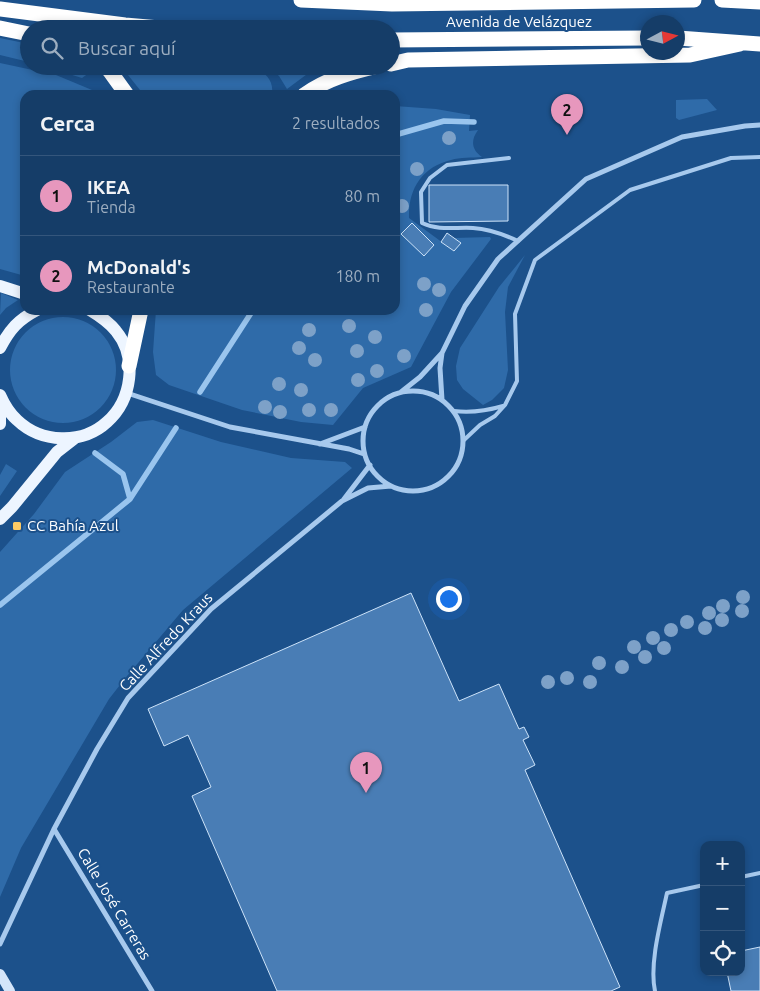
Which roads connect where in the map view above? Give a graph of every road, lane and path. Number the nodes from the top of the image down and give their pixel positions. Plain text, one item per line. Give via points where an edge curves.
1 (301, 0) edge
2 (608, 0) edge
3 (694, 0) edge
4 (722, 0) edge
5 (760, 2) edge
6 (0, 9) edge
7 (86, 20) edge
8 (0, 28) edge
9 (20, 32) edge
10 (640, 38) edge
11 (685, 39) edge
12 (400, 40) edge
13 (740, 44) junction
14 (760, 44) edge
15 (400, 62) edge
16 (112, 75) edge
17 (345, 75) edge
18 (123, 90) edge
19 (311, 90) edge
20 (760, 125) edge
21 (760, 157) edge
22 (509, 158) dead end
23 (518, 241) junction
24 (0, 286) edge
25 (20, 292) edge
26 (28, 315) edge
27 (98, 315) edge
28 (140, 315) edge
29 (0, 348) edge
30 (442, 353) junction
31 (130, 366) junction
32 (127, 392) junction
33 (399, 393) junction
34 (0, 395) edge
35 (442, 400) junction
36 (505, 405) junction
37 (0, 409) edge
38 (454, 411) junction
39 (0, 424) edge
40 (365, 427) junction
41 (74, 438) junction
42 (464, 440) junction
43 (320, 444) junction
44 (364, 454) junction
45 (370, 465) junction
46 (390, 486) junction
47 (342, 502) junction
48 (0, 519) edge
49 (54, 829) junction
50 (760, 873) edge
51 (745, 876) edge
52 (700, 886) edge
53 (0, 944) edge
54 (0, 974) edge
55 (10, 991) edge
56 (152, 991) edge
57 (655, 991) edge

1 - 2 highway, Avenida de Velázquez via 392,4
2 - 3 highway, Avenida de Velázquez
4 - 5 highway
6 - 7 highway
8 - 9 highway
10 - 12 highway, Avenida de Velázquez
11 - 13 highway
13 - 14 highway
13 - 15 highway via 690,55
16 - 18 highway
17 - 19 highway
20 - 23 street via 682,137 586,179
21 - 36 lane via 731,158 630,190 535,260 515,314 516,381
22 - 23 lane via 446,165 430,178 421,192 422,223 432,228 474,228 498,232
23 - 30 street via 498,259 465,306
24 - 25 main road
26 - 29 main road via 9,332
27 - 31 main road via 118,333
28 - 31 highway
30 - 33 street via 420,378
30 - 35 street
31 - 32 main road
32 - 41 main road via 119,409 107,422
32 - 43 street via 230,427
33 - 35 street via 413,391
33 - 40 street via 383,401
34 - 41 main road via 6,408 29,430 59,439
35 - 38 street
36 - 38 lane via 466,413
36 - 42 lane
37 - 39 main road
38 - 42 street
40 - 43 street
40 - 44 street
41 - 48 main road via 57,452
42 - 46 street via 462,456 443,482 429,490 415,492
43 - 44 street
44 - 45 street
45 - 46 street
45 - 47 street, Calle Alfredo Kraus
46 - 47 street, Calle Alfredo Kraus via 368,488
47 - 49 street, Calle Alfredo Kraus via 211,609 128,698 96,749
49 - 53 street, Calle Alfredo Kraus
49 - 56 street, Calle José Carreras
50 - 51 lane
52 - 57 lane via 667,893 653,980
54 - 55 main road

